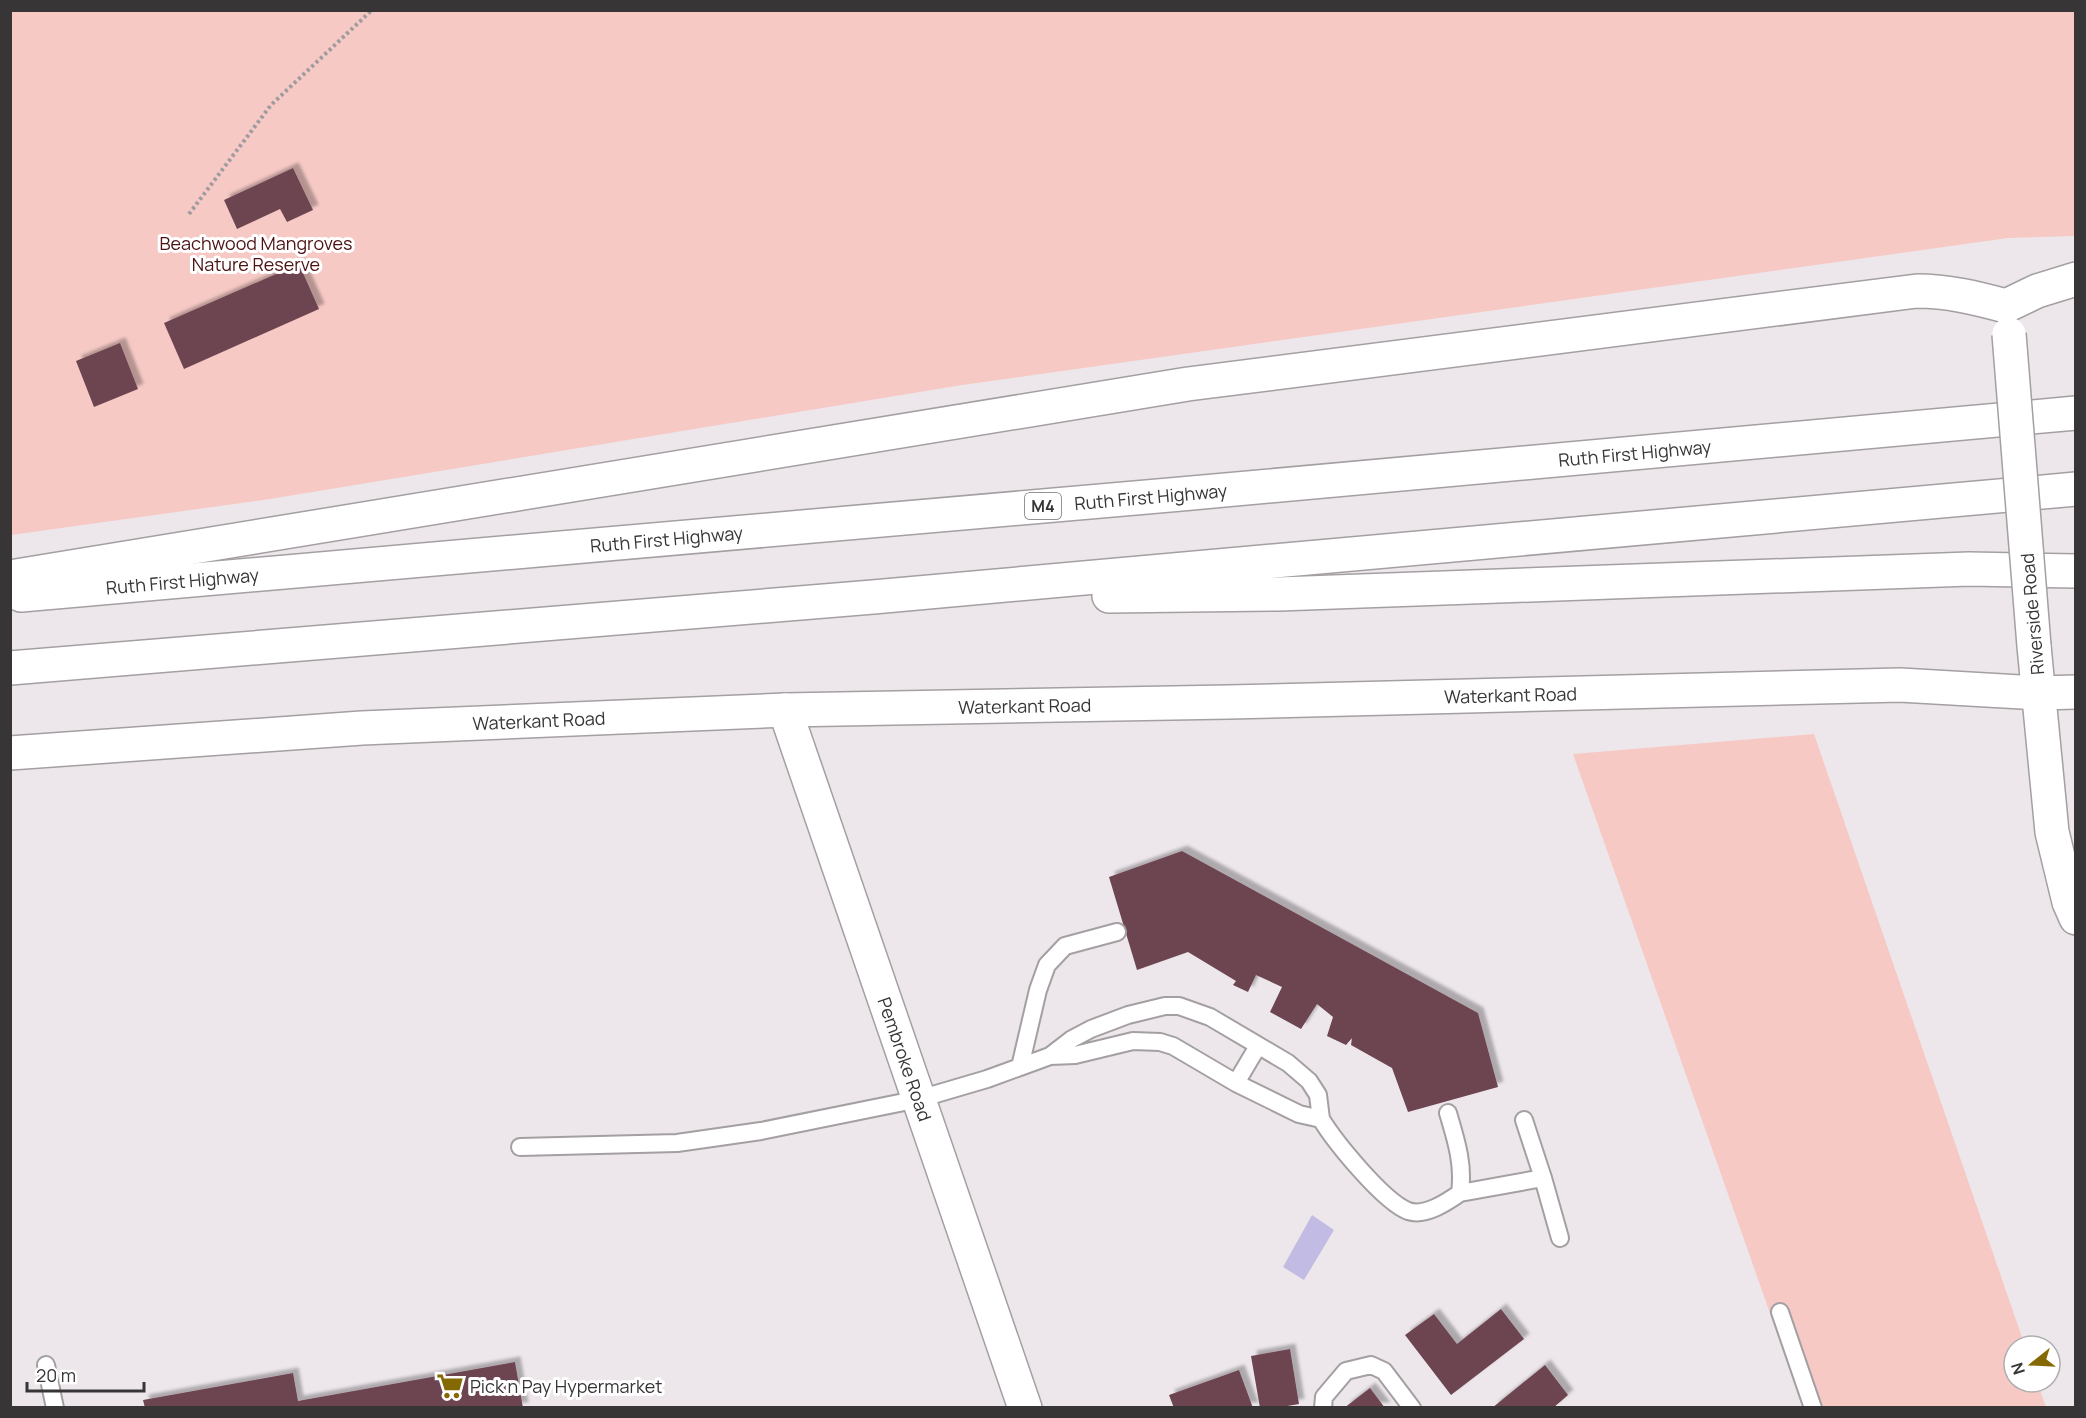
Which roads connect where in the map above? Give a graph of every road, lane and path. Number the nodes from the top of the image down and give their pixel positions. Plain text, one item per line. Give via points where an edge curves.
1 (372, 10) edge
2 (189, 214) dead end
3 (2076, 279) edge
4 (2007, 320) junction
5 (2076, 413) edge
6 (2076, 489) edge
7 (2076, 572) edge
8 (10, 577) edge
9 (10, 596) edge
10 (873, 597) junction
11 (10, 668) edge
12 (2076, 692) edge
13 (2038, 693) junction
14 (785, 710) junction
15 (10, 753) edge
16 (2076, 918) edge
17 (1117, 932) dead end
18 (1258, 1046) junction
19 (1050, 1056) junction
20 (1020, 1067) junction
21 (1236, 1083) junction
22 (919, 1099) junction
23 (1448, 1113) dead end
24 (1321, 1119) junction
25 (1524, 1120) dead end
26 (520, 1147) dead end
27 (1543, 1178) junction
28 (1460, 1193) junction
29 (1560, 1238) dead end
30 (1780, 1312) dead end
31 (46, 1365) dead end
32 (55, 1407) edge
33 (1025, 1407) edge
34 (1323, 1407) edge
35 (1412, 1407) edge
36 (1813, 1407) edge

1 - 2 path via 271,105
3 - 4 main road via 2037,291
4 - 8 main road via 1967,295 1917,291 1188,384
4 - 13 main road, Riverside Road, bridge
5 - 9 main road, Ruth First Highway / M4
6 - 10 main road
7 - 10 main road via 1969,569 1279,594
10 - 11 main road
12 - 13 main road, Waterkant Road
13 - 14 main road, Waterkant Road via 1900,685
13 - 16 main road, Riverside Road via 2052,832
14 - 15 main road, Waterkant Road via 362,728
14 - 22 main road, Pembroke Road
17 - 20 lane via 1065,946 1047,965
18 - 19 lane via 1210,1017 1179,1006 1165,1006 1091,1029
18 - 21 lane
18 - 24 lane via 1309,1081 1318,1095
19 - 20 lane
19 - 21 lane via 1075,1055 1133,1041 1160,1042
20 - 22 lane
21 - 24 lane via 1299,1114
22 - 26 lane via 762,1131 677,1143
22 - 33 main road, Pembroke Road
23 - 28 lane via 1459,1149
24 - 28 lane via 1367,1177 1409,1212 1427,1210
25 - 27 lane
27 - 28 lane
27 - 29 lane
30 - 36 lane
31 - 32 lane
34 - 35 lane via 1324,1397 1346,1371 1371,1365 1384,1371

